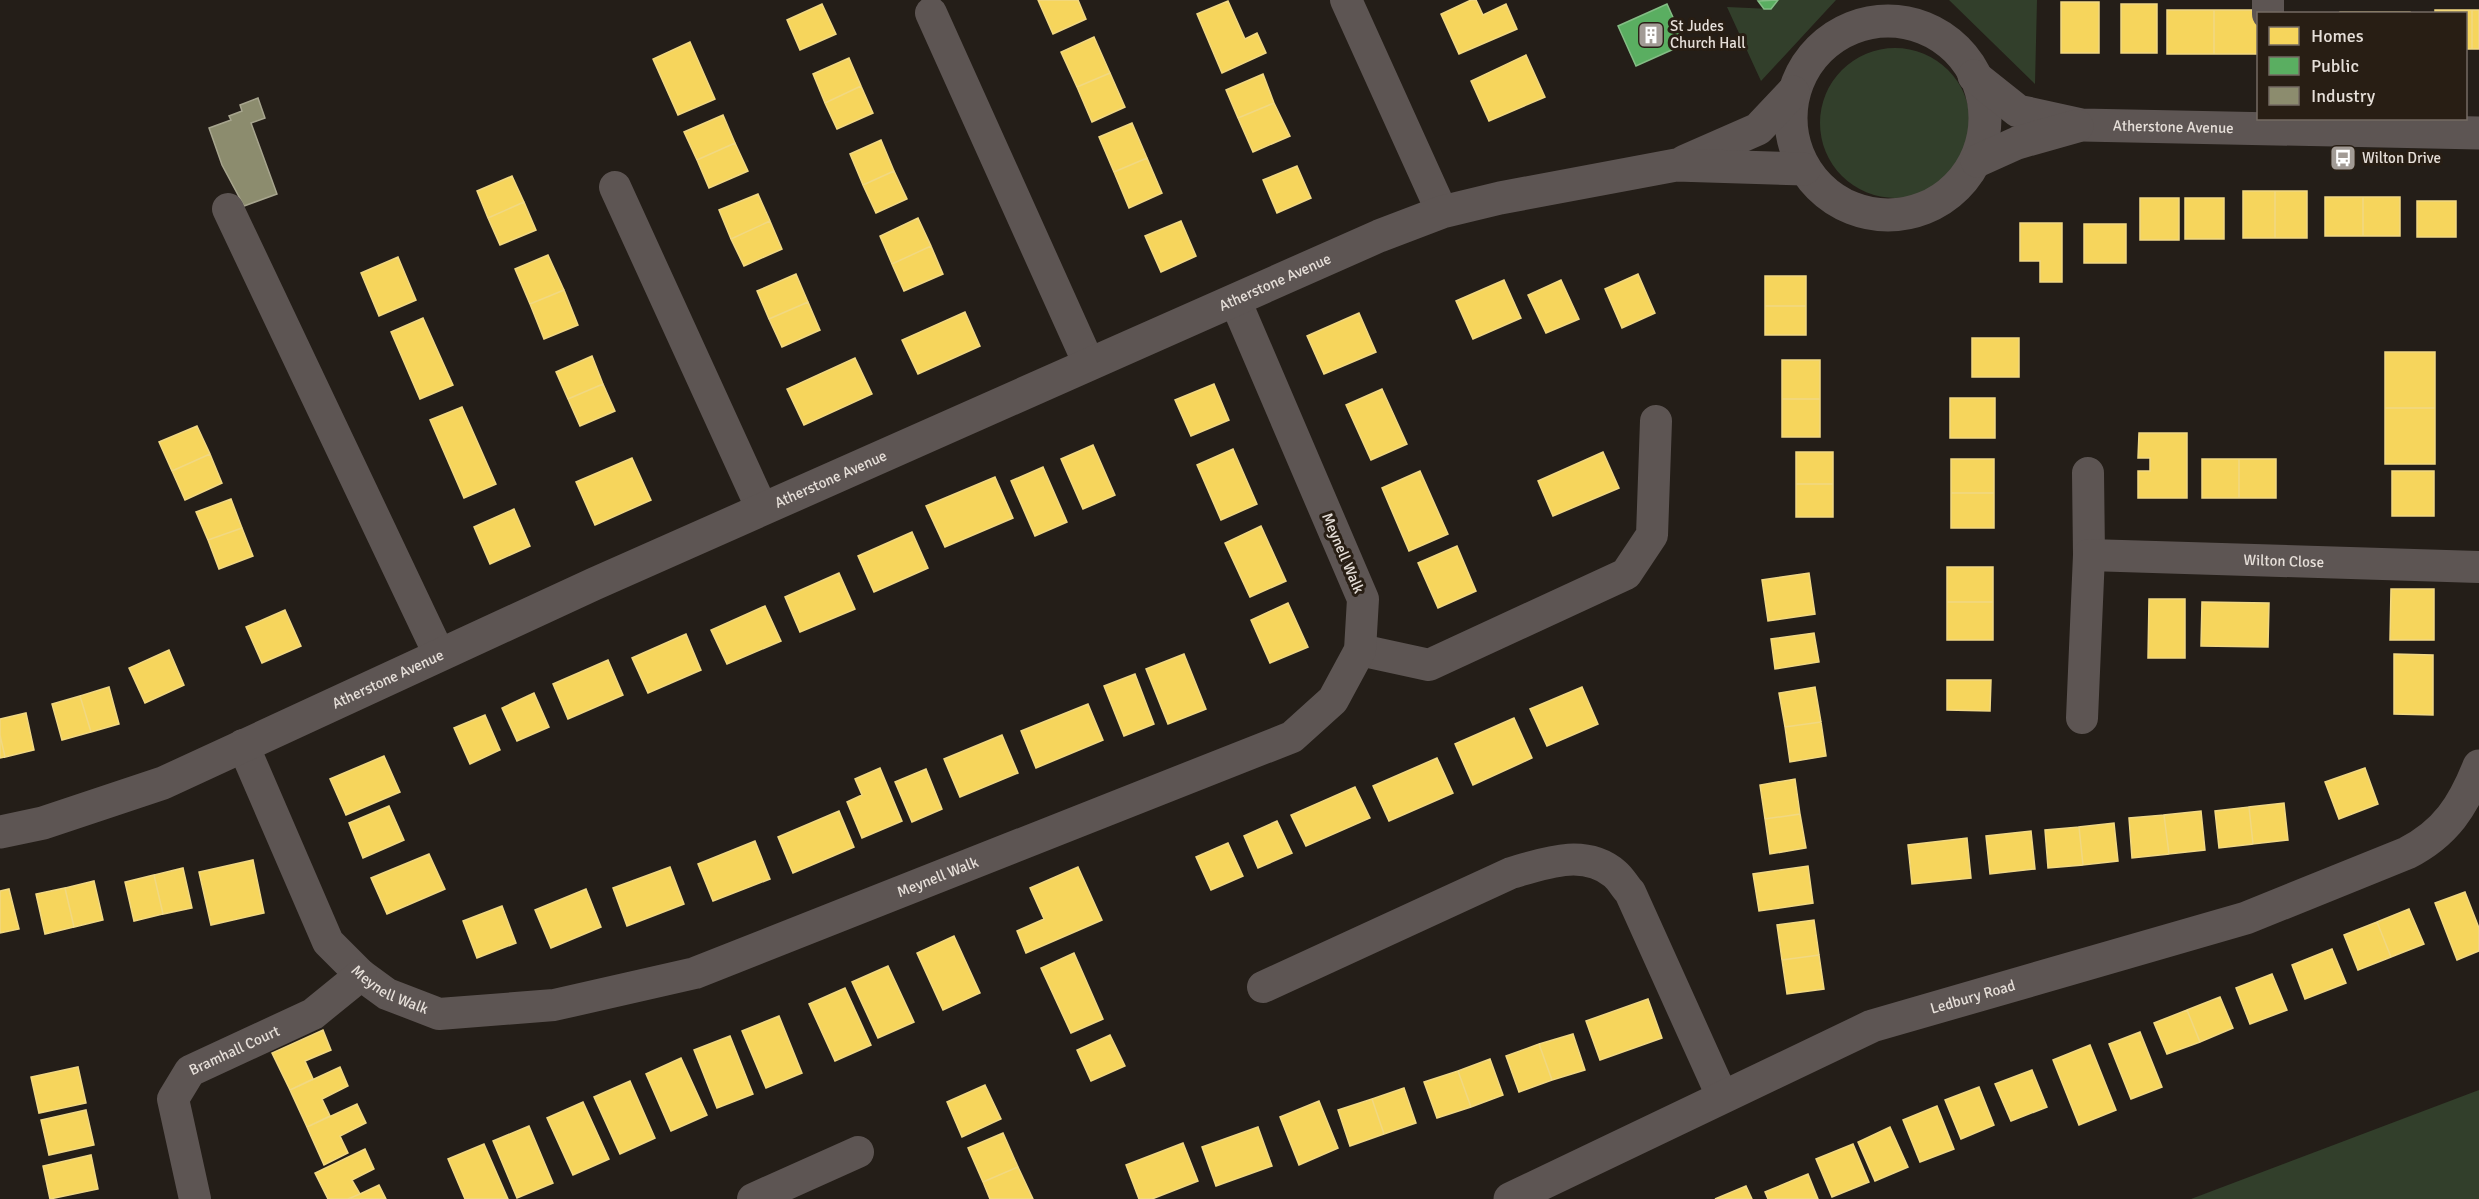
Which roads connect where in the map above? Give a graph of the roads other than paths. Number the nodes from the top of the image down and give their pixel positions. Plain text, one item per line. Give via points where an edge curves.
1 (1346, 0) edge
2 (1870, 0) edge
3 (931, 13) dead end
4 (1911, 13) edge
5 (1831, 39) junction
6 (1974, 76) junction
7 (1793, 92) junction
8 (2267, 124) edge
9 (2082, 125) junction
10 (2479, 133) edge
11 (1977, 161) junction
12 (1676, 165) junction
13 (1804, 169) junction
14 (615, 187) dead end
15 (228, 209) dead end
16 (1442, 212) junction
17 (1235, 300) junction
18 (1089, 364) junction
19 (1656, 421) dead end
20 (2088, 473) dead end
21 (762, 509) junction
22 (2089, 555) junction
23 (2479, 567) edge
24 (1360, 650) junction
25 (439, 654) junction
26 (2082, 717) dead end
27 (243, 745) junction
28 (2478, 771) edge
29 (0, 832) edge
30 (362, 975) junction
31 (1263, 987) dead end
32 (1722, 1096) junction
33 (858, 1152) dead end
34 (195, 1199) edge
35 (753, 1199) edge
36 (1510, 1199) edge

1 - 16 street
2 - 5 street
3 - 18 street
4 - 5 street via 1853,27
4 - 6 street via 1957,50
5 - 7 street via 1812,56
6 - 9 street, Atherstone Avenue via 2018,111
6 - 11 street via 1983,94 1985,126
7 - 12 street, Atherstone Avenue via 1758,129
7 - 13 street via 1791,123
8 - 9 street, Atherstone Avenue
8 - 10 street, Atherstone Avenue
9 - 11 street, Atherstone Avenue via 2017,143
11 - 13 street via 1962,182 1939,201 1911,213 1882,215 1853,209 1827,194
12 - 13 street, Atherstone Avenue
12 - 16 street, Atherstone Avenue
14 - 21 street
15 - 25 street
16 - 17 street, Atherstone Avenue
17 - 18 street, Atherstone Avenue
17 - 24 street, Meynell Walk via 1363,599
18 - 21 street, Atherstone Avenue
19 - 24 street via 1652,535 1626,574 1429,665
20 - 22 street
21 - 25 street, Atherstone Avenue
22 - 23 street, Wilton Close
22 - 26 street
24 - 30 street, Meynell Walk via 1333,700 1292,737 695,973 554,1005 439,1014 387,994
25 - 27 street, Atherstone Avenue
27 - 29 street, Atherstone Avenue via 163,783 44,823
27 - 30 street, Meynell Walk via 328,942
28 - 32 street, Ledbury Road via 2468,794 2446,825 2427,843 2407,853 2246,918 1872,1026
30 - 34 street, Bramhall Court via 313,1014 190,1071 172,1099
31 - 32 street via 1511,873 1551,861 1588,859 1614,874 1630,892
32 - 36 street, Ledbury Road
33 - 35 street

